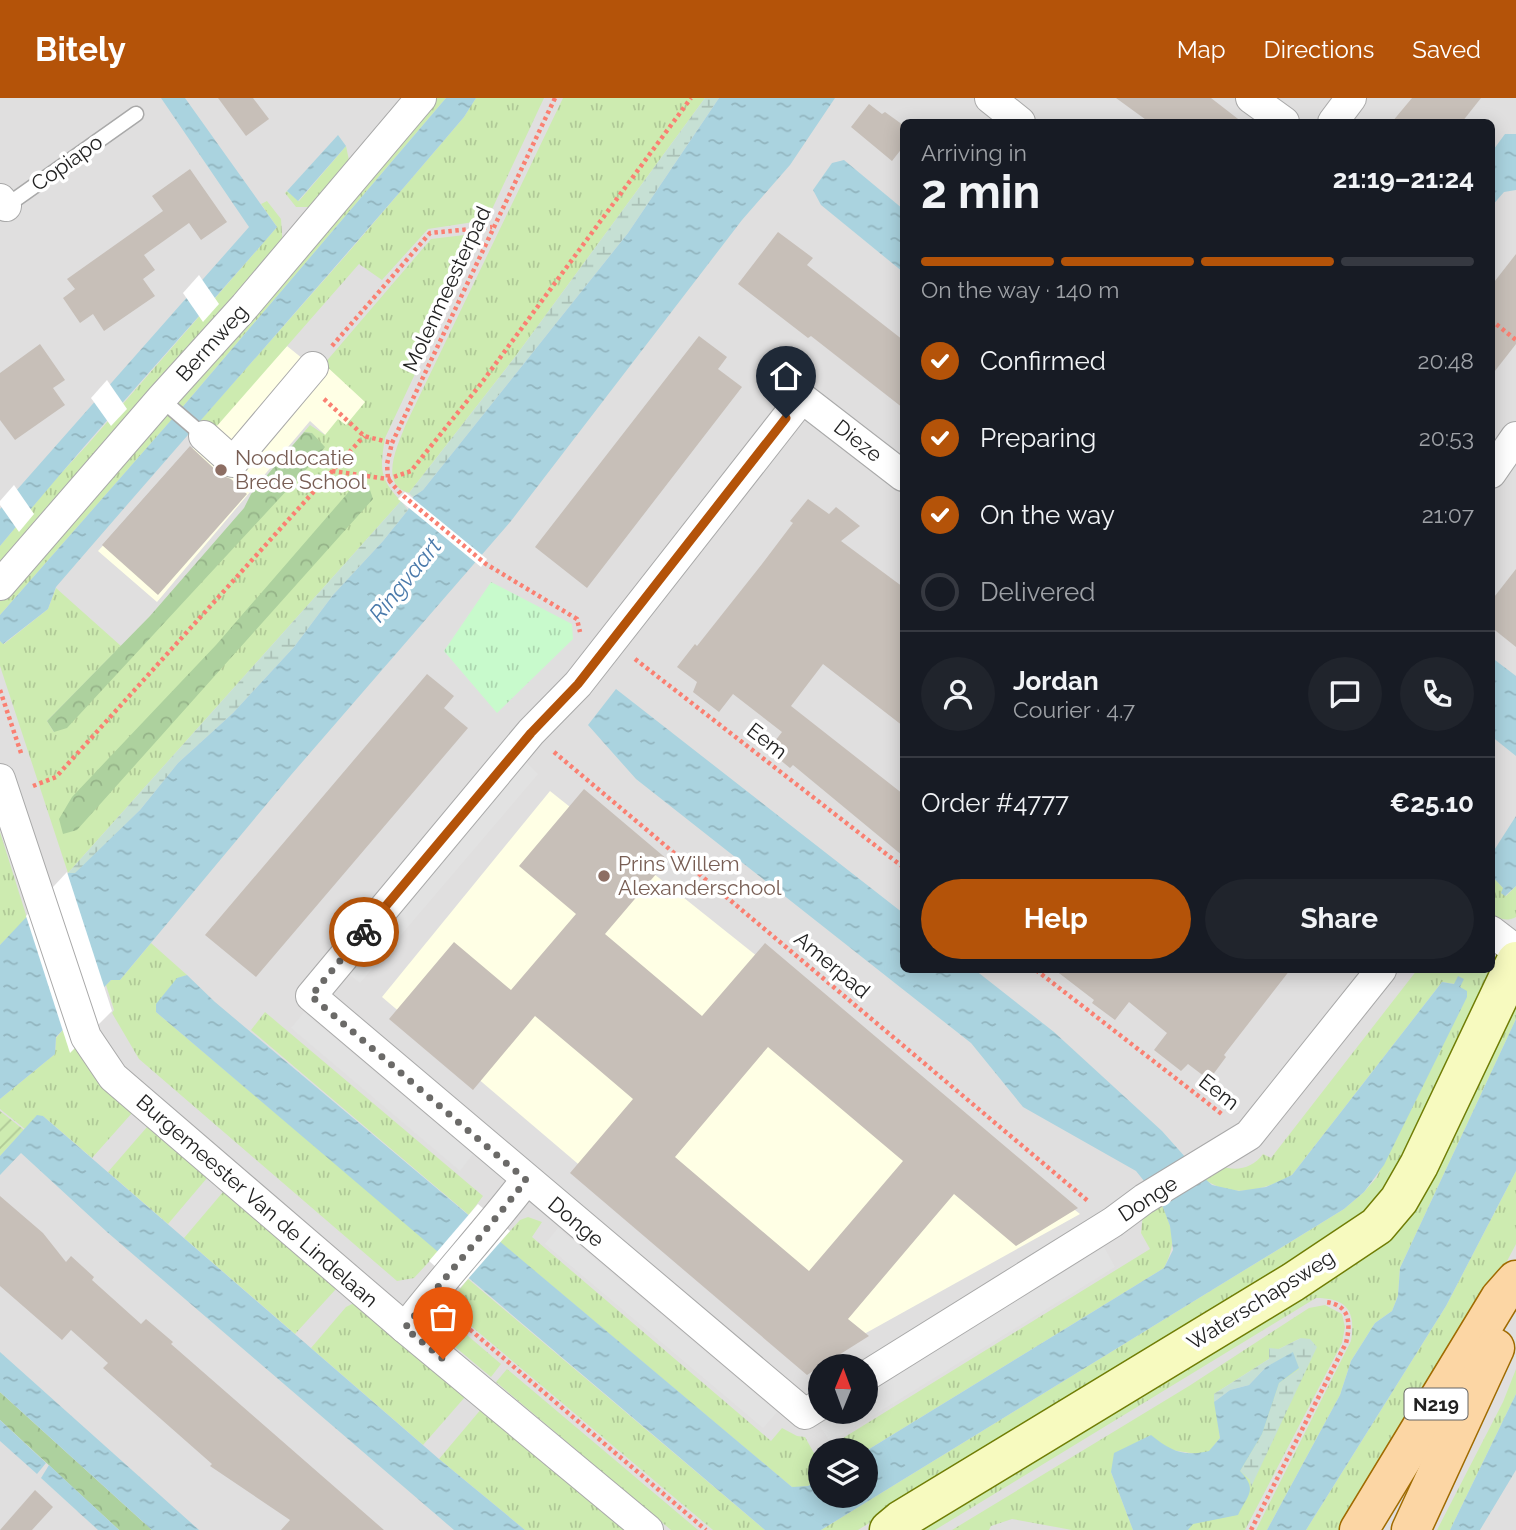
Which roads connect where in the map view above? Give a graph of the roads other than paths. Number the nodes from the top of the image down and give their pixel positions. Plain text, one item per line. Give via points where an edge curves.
1 (421, 98) edge
2 (990, 98) edge
3 (1251, 98) edge
4 (1352, 98) edge
5 (136, 114) dead end
6 (1016, 119) edge
7 (1280, 119) edge
8 (1335, 119) edge
9 (3, 202) edge
10 (308, 374) road end
11 (161, 399) junction
12 (204, 436) joint
13 (1516, 436) edge
14 (1495, 467) edge
15 (900, 474) edge
16 (0, 586) edge
17 (578, 684) joint
18 (17, 772) edge
19 (1495, 934) edge
20 (1516, 950) edge
21 (1516, 961) edge
22 (1379, 973) edge
23 (526, 1180) junction
24 (1516, 1280) edge
25 (1516, 1304) edge
26 (405, 1328) junction
27 (878, 1369) edge
28 (808, 1411) edge
29 (648, 1530) edge
30 (889, 1530) edge
31 (1359, 1530) edge
32 (1411, 1530) edge

1 - 11 street, Bermweg
2 - 6 street
3 - 7 street
4 - 8 street
5 - 9 lane, Copiapo
10 - 12 street via 233,461
11 - 12 lane
11 - 16 street, Bermweg
13 - 14 street
15 - 17 street, Dieze via 802,398
17 - 23 street, Donge via 531,733 311,996
18 - 26 street, Burgemeester Van de Lindelaan via 41,900 86,1037 113,1077
19 - 20 street
21 - 30 street, Waterschapsweg via 1419,1165 1377,1226
22 - 27 street, Donge via 1250,1135
23 - 26 street
23 - 28 street, Donge
24 - 31 main road, N219 via 1500,1298
25 - 32 main road, N219
26 - 29 street, Burgemeester Van de Lindelaan

